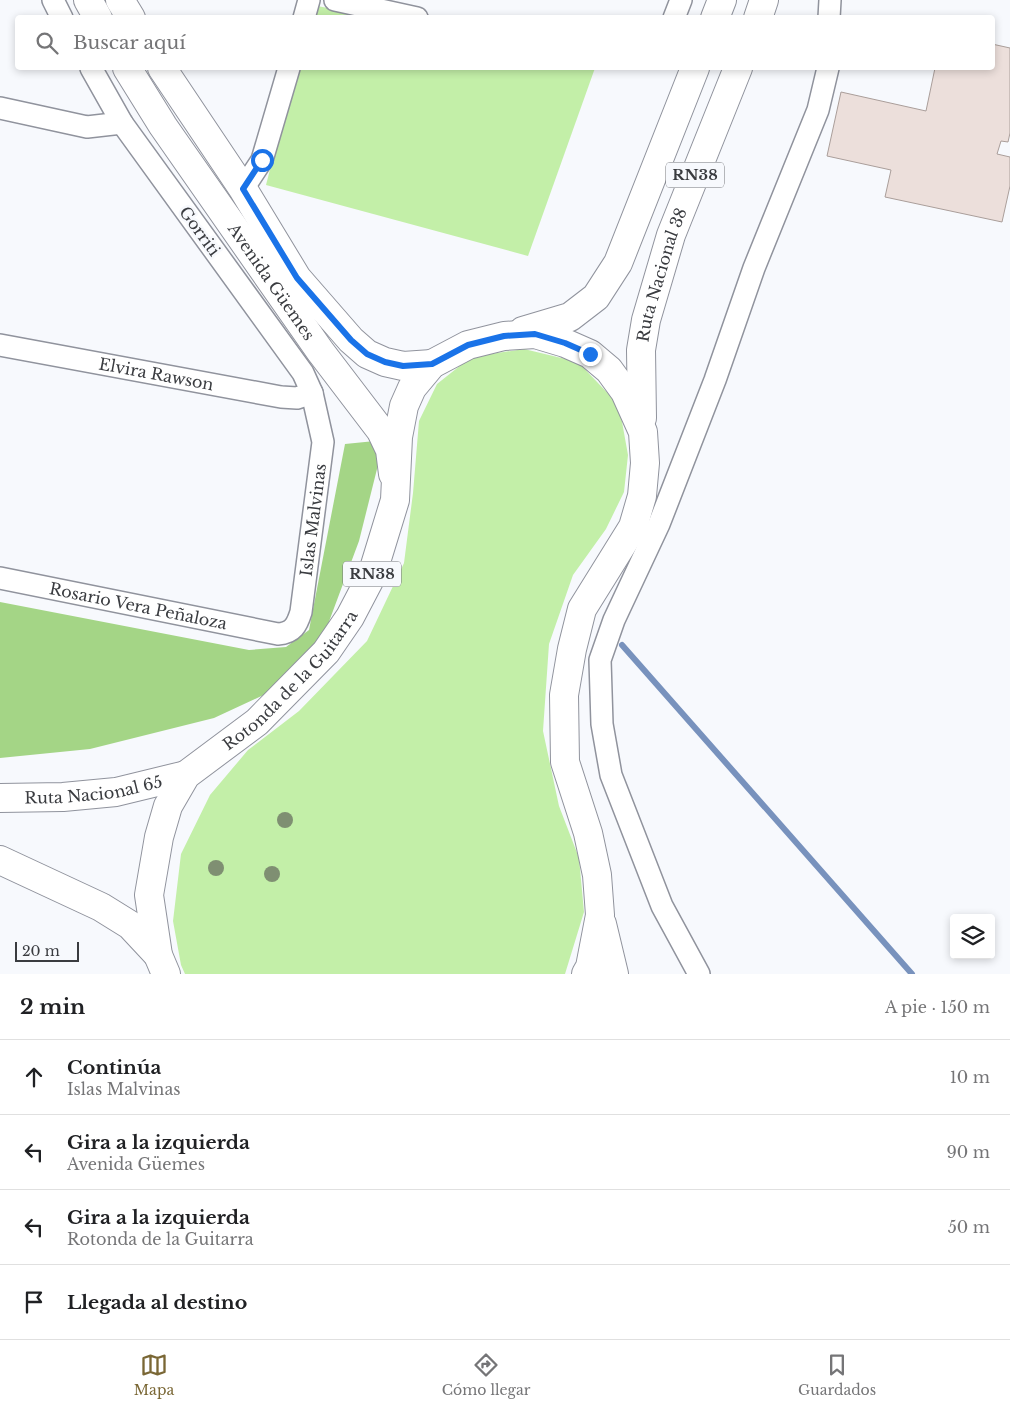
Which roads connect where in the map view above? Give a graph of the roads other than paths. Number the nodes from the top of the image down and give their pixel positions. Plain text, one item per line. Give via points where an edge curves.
1 (52, 0) edge
2 (88, 0) edge
3 (120, 0) edge
4 (309, 0) edge
5 (335, 0) edge
6 (681, 0) edge
7 (722, 0) edge
8 (764, 0) edge
9 (830, 0) edge
10 (60, 15) edge
11 (96, 15) edge
12 (129, 15) edge
13 (305, 15) edge
14 (403, 15) edge
15 (675, 15) edge
16 (716, 15) edge
17 (759, 15) edge
18 (829, 15) edge
19 (92, 70) edge
20 (128, 70) edge
21 (163, 70) edge
22 (288, 70) edge
23 (694, 70) edge
24 (737, 70) edge
25 (828, 70) edge
26 (0, 108) edge
27 (122, 123) junction
28 (243, 189) junction
29 (504, 336) junction
30 (0, 345) edge
31 (432, 364) junction
32 (312, 393) junction
33 (643, 432) junction
34 (395, 500) junction
35 (0, 578) edge
36 (278, 634) joint
37 (186, 775) junction
38 (0, 798) edge
39 (0, 860) edge
40 (600, 915) junction
41 (162, 965) edge
42 (586, 974) edge
43 (614, 974) edge
44 (699, 974) edge

1 - 10 street
2 - 11 main road
3 - 12 main road
4 - 13 street
5 - 14 street
6 - 15 street
7 - 16 main road
8 - 17 main road
9 - 18 street
19 - 27 street, Gorriti
20 - 34 main road, Avenida Güemes via 163,126 320,351 382,431 390,450
21 - 28 main road, Avenida Güemes
22 - 28 street via 262,160
23 - 29 main road, RN38 via 618,263 596,297 570,317
24 - 33 main road, Ruta Nacional 38 / RN38 via 671,235 646,320 642,350
25 - 44 street via 818,110 754,268 715,380 659,524 614,620 600,660 602,724 611,775 662,906
26 - 27 street via 87,128
27 - 32 street, Gorriti via 303,373
28 - 31 main road, Avenida Güemes via 297,278 351,340 367,354 385,362 403,366
29 - 31 main road, Rotonda de la Guitarra / RN38 via 468,345
29 - 33 main road, Rotonda de la Guitarra / RN38 via 535,334 590,354 609,370 625,392
30 - 32 street, Elvira Rawson via 281,397 297,398
31 - 34 main road, Rotonda de la Guitarra / RN38 via 412,388 404,406 398,438
32 - 36 street, Islas Malvinas via 323,442 301,612 297,625 287,634
33 - 40 main road, Rotonda de la Guitarra / RN38 via 642,496 633,527 582,609 564,695 565,762 588,833 597,875
34 - 37 main road, Rotonda de la Guitarra / RN38 via 372,575 350,617 326,652 257,722
35 - 36 street, Rosario Vera Peñaloza
37 - 38 main road, Ruta Nacional 65 via 116,792 53,798
37 - 41 main road, Rotonda de la Guitarra / RN38 via 168,806 149,895
39 - 41 main road via 102,907 130,925
40 - 42 main road, Rotonda de la Guitarra / RN38
40 - 43 main road

